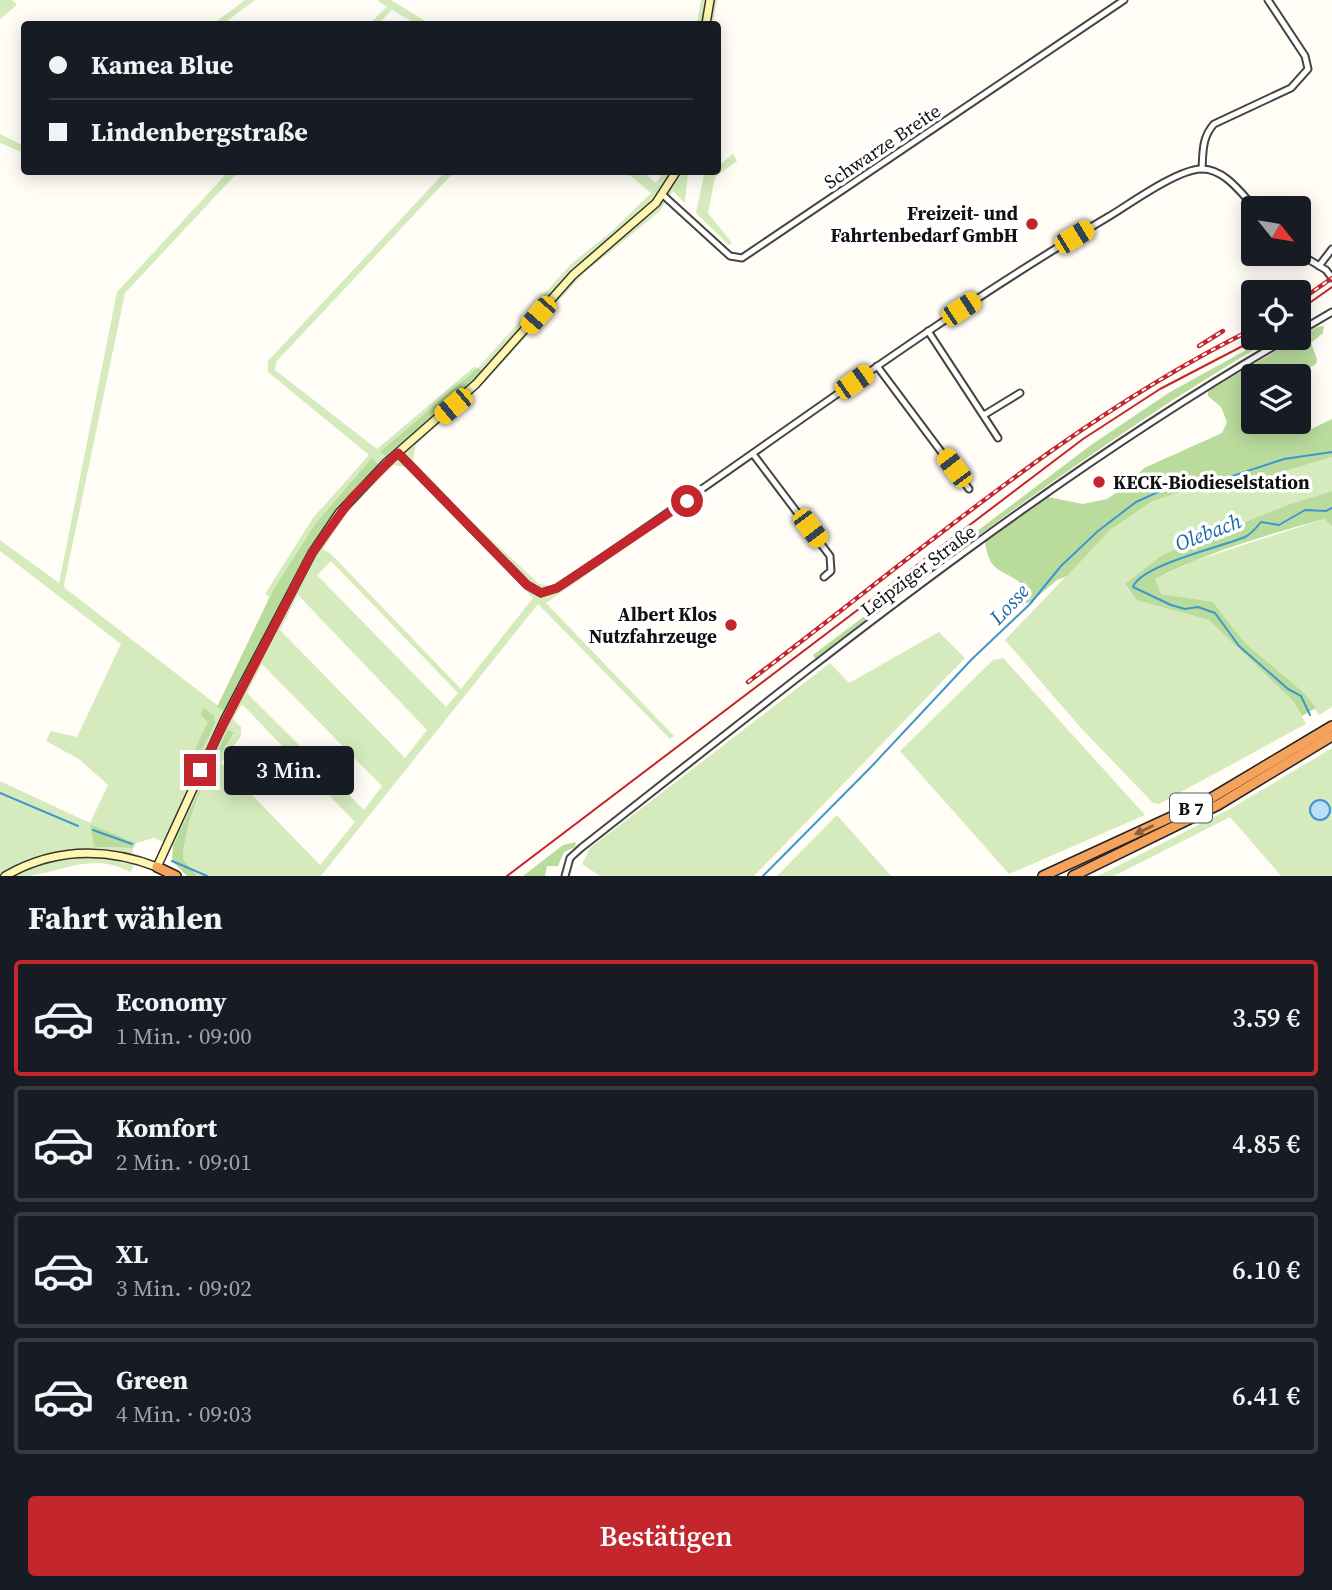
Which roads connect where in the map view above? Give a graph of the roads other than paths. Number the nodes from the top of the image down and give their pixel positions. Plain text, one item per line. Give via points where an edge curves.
1 (710, 0) edge
2 (1124, 0) edge
3 (1268, 0) edge
4 (706, 21) edge
5 (1202, 169) junction
6 (674, 175) edge
7 (663, 195) junction
8 (1243, 196) edge
9 (1332, 249) edge
10 (1311, 261) edge
11 (1319, 266) junction
12 (1332, 278) edge
13 (1332, 312) edge
14 (1311, 324) edge
15 (928, 331) junction
16 (1267, 350) edge
17 (877, 366) junction
18 (1020, 393) dead end
19 (984, 415) junction
20 (998, 438) dead end
21 (398, 453) junction
22 (753, 454) junction
23 (969, 489) dead end
24 (824, 577) dead end
25 (1332, 726) edge
26 (1332, 736) edge
27 (155, 872) edge
28 (5, 876) edge
29 (167, 876) edge
30 (176, 876) edge
31 (566, 876) edge
32 (1043, 876) edge
33 (1073, 876) edge

1 - 4 main road
2 - 7 street, Schwarze Breite via 742,258 730,256
3 - 5 street via 1305,56 1308,69 1291,88 1214,124 1203,147
5 - 8 street via 1226,178
5 - 15 street via 1155,190 1036,260
6 - 7 main road
7 - 21 main road via 573,275 476,384
9 - 11 street
10 - 11 street
11 - 12 street
13 - 14 street
15 - 17 street
15 - 19 street
16 - 31 street, Leipziger Straße via 1191,394 1048,492 581,848 570,858
17 - 22 street
17 - 23 street
18 - 19 street
19 - 20 street
21 - 22 street via 527,585 541,593 557,588
21 - 27 main road via 352,498 312,553 217,736
22 - 24 street via 831,556 831,571
25 -> 32 highway, B 7 via 1208,800
26 - 33 highway, B 7 via 1217,805
27 - 28 main road via 128,856 90,852 52,856
27 - 29 highway
27 - 30 highway

